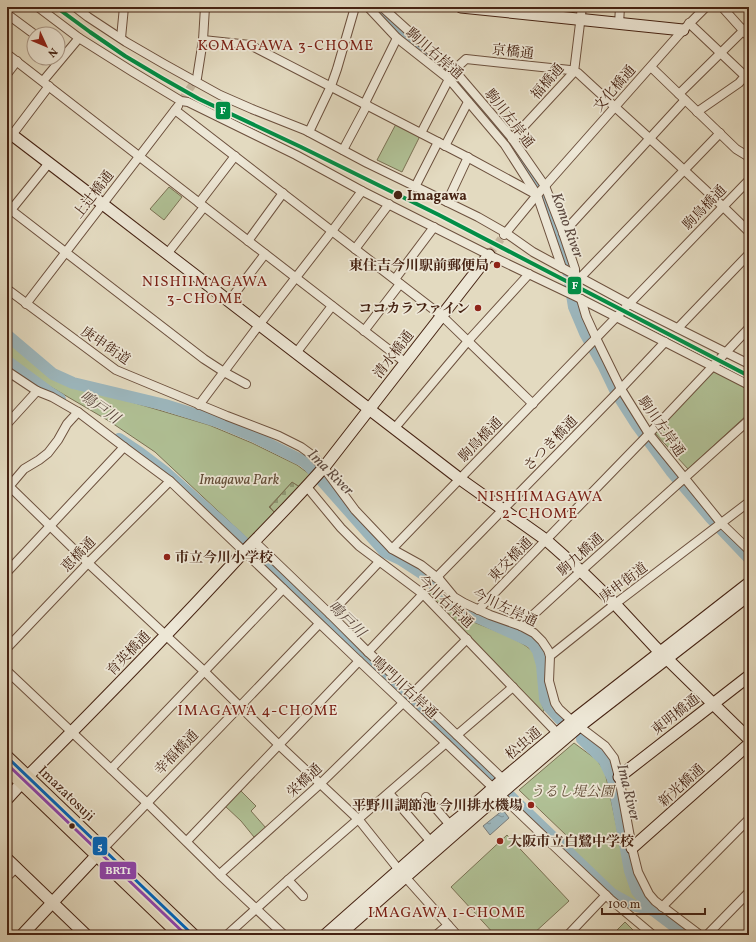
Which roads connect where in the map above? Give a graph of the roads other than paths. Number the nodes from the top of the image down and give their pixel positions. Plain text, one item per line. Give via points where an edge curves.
1 (13, 7) edge
2 (38, 7) edge
3 (75, 7) edge
4 (124, 7) edge
5 (205, 7) edge
6 (355, 7) edge
7 (368, 7) edge
8 (382, 7) edge
9 (468, 7) edge
10 (582, 7) edge
11 (620, 7) edge
12 (722, 7) edge
13 (702, 8) edge
14 (513, 10) edge
15 (7, 14) edge
16 (581, 20) junction
17 (619, 24) junction
18 (686, 27) junction
19 (26, 28) edge
20 (747, 31) edge
21 (79, 38) junction
22 (121, 38) junction
23 (397, 38) junction
24 (203, 40) junction
25 (66, 50) edge
26 (7, 54) edge
27 (721, 54) junction
28 (17, 61) junction
29 (55, 66) edge
30 (650, 67) junction
31 (454, 70) junction
32 (574, 72) junction
33 (7, 74) edge
34 (449, 79) junction
35 (195, 81) junction
36 (46, 84) junction
37 (331, 86) junction
38 (682, 97) junction
39 (181, 101) junction
40 (468, 102) junction
41 (366, 104) junction
42 (615, 107) junction
43 (175, 110) junction
44 (697, 112) junction
45 (309, 132) junction
46 (9, 133) edge
47 (421, 133) junction
48 (720, 133) junction
49 (512, 139) junction
50 (650, 139) junction
51 (442, 144) junction
52 (343, 150) junction
53 (236, 156) junction
54 (139, 157) junction
55 (468, 157) junction
56 (749, 157) edge
57 (48, 163) junction
58 (684, 171) junction
59 (749, 180) edge
60 (415, 186) junction
61 (362, 191) junction
62 (541, 191) junction
63 (283, 193) junction
64 (447, 202) junction
65 (102, 204) junction
66 (389, 204) junction
67 (201, 205) junction
68 (723, 206) junction
69 (8, 209) edge
70 (434, 227) junction
71 (332, 231) junction
72 (749, 232) edge
73 (563, 233) junction
74 (505, 234) junction
75 (248, 241) junction
76 (355, 249) junction
77 (66, 252) junction
78 (167, 254) junction
79 (265, 254) junction
80 (749, 254) edge
81 (489, 255) junction
82 (562, 268) junction
83 (528, 274) junction
84 (576, 275) junction
85 (296, 278) junction
86 (397, 281) junction
87 (7, 289) edge
88 (578, 298) junction
89 (228, 301) junction
90 (26, 304) junction
91 (629, 304) junction
92 (332, 306) junction
93 (442, 316) junction
94 (616, 318) junction
95 (259, 324) junction
96 (678, 328) junction
97 (749, 328) edge
98 (364, 331) junction
99 (595, 339) junction
100 (468, 341) junction
101 (665, 342) junction
102 (296, 353) junction
103 (726, 353) junction
104 (406, 363) junction
105 (749, 364) edge
106 (714, 366) junction
107 (7, 371) edge
108 (224, 372) junction
109 (246, 384) dead end
110 (749, 385) edge
111 (37, 391) junction
112 (618, 392) junction
113 (533, 404) junction
114 (199, 405) junction
115 (369, 410) junction
116 (78, 412) junction
117 (749, 420) edge
118 (7, 424) edge
119 (394, 429) junction
120 (647, 436) junction
121 (124, 448) junction
122 (320, 473) junction
123 (685, 478) junction
124 (460, 479) junction
125 (170, 481) junction
126 (8, 487) edge
127 (307, 487) junction
128 (749, 502) edge
129 (503, 510) junction
130 (722, 523) junction
131 (50, 526) junction
132 (546, 540) junction
133 (250, 547) junction
134 (392, 549) junction
135 (749, 550) edge
136 (88, 562) junction
137 (379, 562) junction
138 (581, 571) junction
139 (7, 572) edge
140 (436, 578) junction
141 (749, 583) edge
142 (283, 589) junction
143 (423, 594) junction
144 (749, 596) edge
145 (615, 604) junction
146 (478, 610) junction
147 (330, 614) junction
148 (319, 624) junction
149 (521, 626) junction
150 (166, 635) junction
151 (467, 639) junction
152 (7, 648) edge
153 (368, 652) junction
154 (550, 656) junction
155 (664, 656) junction
156 (359, 662) junction
157 (7, 671) edge
158 (204, 671) junction
159 (749, 676) edge
160 (513, 687) junction
161 (413, 693) junction
162 (403, 703) junction
163 (713, 704) junction
164 (240, 706) junction
165 (575, 724) junction
166 (72, 732) junction
167 (457, 735) junction
168 (561, 737) junction
169 (749, 739) edge
170 (446, 743) junction
171 (749, 744) edge
172 (279, 745) junction
173 (7, 757) edge
174 (7, 769) edge
175 (111, 769) junction
176 (619, 776) junction
177 (25, 780) junction
178 (506, 782) junction
179 (320, 784) junction
180 (496, 791) junction
181 (389, 793) junction
182 (426, 797) dead end
183 (7, 799) edge
184 (147, 803) junction
185 (749, 819) edge
186 (358, 820) junction
187 (450, 825) junction
188 (186, 842) junction
189 (431, 842) junction
190 (632, 848) junction
191 (100, 852) junction
192 (7, 859) edge
193 (16, 868) junction
194 (402, 873) junction
195 (220, 874) junction
196 (7, 877) edge
197 (288, 880) junction
198 (749, 892) edge
199 (303, 896) dead end
200 (606, 896) junction
201 (53, 903) junction
202 (662, 907) junction
203 (256, 909) junction
204 (448, 925) junction
205 (647, 933) edge
206 (22, 935) edge
207 (86, 935) edge
208 (180, 935) edge
209 (193, 935) edge
210 (227, 935) edge
211 (284, 935) edge
212 (325, 935) edge
213 (338, 935) edge
214 (436, 935) edge
215 (457, 935) edge
216 (568, 935) edge
217 (700, 935) edge
218 (707, 935) edge

1 - 15 street
2 - 21 street
3 - 22 street
4 - 22 street
5 - 24 street
6 - 37 street
7 - 23 street, 駒川右岸通
8 - 31 street, 駒川左岸通
9 - 14 street
10 - 16 street, 福橋通
11 - 17 street
12 - 20 street
13 - 18 street, 文化橋通
14 - 16 street
15 - 19 street
16 - 17 street
16 - 32 street, 福橋通
17 - 18 street
18 - 27 street
18 - 30 street, 文化橋通
20 - 27 street
21 - 25 street
21 - 39 street
22 - 35 street
23 - 34 street, 駒川右岸通
23 - 41 street
24 - 35 street
24 - 37 street via 250,45
26 - 28 street
27 - 38 street
27 - 44 street via 745,76
28 - 33 street
28 - 36 street
29 - 36 street
30 - 38 street
30 - 42 street, 文化橋通
31 - 32 street, 京橋通 via 466,58
31 - 49 street, 駒川左岸通
32 - 42 street
32 - 49 street, 福橋通
34 - 40 street, 駒川右岸通
34 - 47 street
35 - 45 street via 252,109
36 - 46 street
36 - 54 street
37 - 41 street
37 - 45 street
38 - 44 street
38 - 50 street
39 - 43 street, 上辻橋通
39 - 61 street via 188,102 296,154
40 - 51 street
40 - 62 street, 駒川右岸通
41 - 47 street
41 - 52 street
42 - 50 street
42 - 62 street, 文化橋通
43 - 53 street
43 - 54 street, 上辻橋通
44 - 48 street
45 - 52 street
46 - 57 street
47 - 51 street
48 - 56 street via 736,149
48 - 58 street
49 - 62 street, 駒川左岸通
50 - 58 street
50 - 73 street
51 - 55 street
51 - 60 street
52 - 60 street
53 - 63 street
53 - 67 street
54 - 65 street, 上辻橋通
54 - 67 street
55 - 62 street
55 - 64 street
57 - 65 street
57 - 69 street
58 - 68 street
58 - 84 street
59 - 68 street, 駒鳥橋通
60 - 64 street
61 - 66 street
61 - 71 street
62 - 73 street, 駒川左岸通
62 - 74 street, 文化橋通
62 - 82 street, 駒川右岸通
63 - 71 street
63 - 75 street
64 - 74 street
65 - 77 street, 上辻橋通
65 - 78 street
66 - 70 street
66 - 76 street
67 - 75 street
67 - 78 street
68 - 72 street
68 - 91 street, 駒鳥橋通
69 - 77 street
70 - 81 street
70 - 86 street
71 - 76 street
71 - 85 street
73 - 84 street, 駒川左岸通
74 - 82 street
75 - 79 street
76 - 86 street
77 - 90 street, 上辻橋通
77 - 108 street
78 - 89 street
79 - 85 street
79 - 89 street
80 - 96 street
81 - 83 street
81 - 93 street, 清水橋通
82 - 84 street
83 - 88 street
83 - 100 street
84 - 91 street
85 - 92 street
85 - 95 street
86 - 93 street
86 - 98 street
87 - 90 street, 庚申街道
88 - 94 street
88 - 99 street, 駒川左岸通
89 - 95 street
90 - 114 street, 庚申街道 via 116,370
91 - 94 street, 駒鳥橋通
91 - 96 street
92 - 98 street
92 - 102 street
93 - 100 street
93 - 104 street, 清水橋通
94 - 99 street, 駒鳥橋通
94 - 101 street
95 - 102 street
95 - 108 street
96 - 103 street
97 - 103 street, 東交橋通
98 - 104 street
99 - 112 street, 駒川左岸通
99 - 113 street, 駒鳥橋通
100 - 113 street
100 - 119 street
101 - 106 street
101 - 112 street, さつき橋通
102 - 115 street
103 - 105 street
103 - 106 street, 東交橋通
104 - 115 street, 清水橋通
106 - 110 street
106 - 120 street, 東交橋通
107 - 111 street, 鳴門川右岸通
108 - 109 street
108 - 114 street
111 - 116 street, 鳴門川右岸通
111 - 118 street
112 - 120 street, 駒川左岸通
112 - 129 street, さつき橋通
113 - 124 street, 駒鳥橋通
114 - 122 street, 今川左岸通 via 280,436 301,447 312,455
115 - 119 street
115 - 122 street, 清水橋通
116 - 121 street, 鳴門川右岸通
116 - 126 street via 48,453 24,469
117 - 123 street
119 - 124 street
120 - 123 street, 駒川左岸通
120 - 132 street, 東交橋通
121 - 125 street, 鳴門川右岸通
121 - 131 street
122 - 127 street, 育英橋通
122 - 134 street, 今川左岸通
123 - 130 street, 駒川左岸通
123 - 138 street, 駒九橋通
124 - 129 street
124 - 134 street, 駒鳥橋通
125 - 133 street, 鳴門川右岸通
125 - 136 street, 恵橋通
126 - 131 street
127 - 133 street, 育英橋通
127 - 137 street, 今川右岸通 via 341,528
128 - 130 street
129 - 132 street
129 - 140 street, さつき橋通
130 - 135 street, 駒川左岸通
130 - 145 street, 庚申街道
131 - 136 street
131 - 139 street
132 - 138 street
132 - 146 street, 東交橋通
133 - 142 street, 鳴門川右岸通
133 - 147 street
133 - 150 street, 育英橋通
134 - 140 street, 今川左岸通 via 421,564
136 - 150 street
136 - 152 street, 恵橋通
137 - 143 street, 今川右岸通
137 - 147 street
138 - 145 street
138 - 149 street, 駒九橋通
140 - 146 street, 今川左岸通 via 454,597
141 - 155 street, 松虫通
142 - 148 street, 鳴門川右岸通
142 - 158 street
143 - 151 street, 今川右岸通
143 - 153 street
144 - 155 street, 松虫通
145 - 154 street, 庚申街道
145 - 155 street
146 - 149 street, 今川左岸通
147 - 153 street
148 - 156 street, 鳴門川右岸通
148 - 164 street, 幸福橋通
149 - 154 street, 今川左岸通 via 542,641
150 - 158 street
150 - 166 street, 育英橋通
151 - 160 street, 今川右岸通
151 - 161 street
153 - 161 street
154 - 165 street via 549,681 555,703
155 - 163 street
155 - 165 street, 松虫通
156 - 162 street, 鳴門川右岸通
156 - 172 street
157 - 166 street
158 - 164 street
158 - 175 street
159 - 163 street, 東明橋通
160 - 167 street
160 - 168 street, 今川右岸通
161 - 167 street
162 - 170 street, 鳴門川右岸通
162 - 179 street, 栄橋通
163 - 169 street
163 - 176 street, 東明橋通
164 - 172 street
164 - 184 street, 幸福橋通
165 - 168 street, 松虫通
165 - 176 street via 605,746 614,758
166 - 175 street
166 - 177 street, 育英橋通
167 - 178 street
168 - 178 street, 松虫通
170 - 180 street, 鳴門川右岸通
170 - 181 street
171 - 190 street, 新光橋通
172 - 179 street
172 - 188 street
173 - 177 main road, Imazatosuji
174 - 177 main road, Imazatosuji
175 - 184 street
176 - 190 street
177 - 183 street, 育英橋通
177 - 191 main road, Imazatosuji
178 - 180 street, 松虫通
179 - 186 street
179 - 195 street, 栄橋通
180 - 187 street, 松虫通
180 - 194 street, 松虫通
180 - 200 street, 鳴門川右岸通
181 - 186 street
181 - 189 street
182 - 187 street
184 - 188 street
184 - 191 street, 幸福橋通
185 - 202 street
186 - 194 street
186 - 197 street
187 - 189 street, 松虫通
188 - 195 street
189 - 194 street, 松虫通
190 - 202 street via 638,872 649,894
191 - 201 street, 幸福橋通
191 - 208 main road, Imazatosuji
191 - 209 main road, Imazatosuji
192 - 193 street
193 - 196 street
193 - 201 street
194 - 204 street
194 - 212 street, 松虫通
194 - 213 street, 松虫通
195 - 203 street
197 - 199 street
197 - 203 street
198 - 218 street
200 - 205 street, 鳴門川右岸通
200 - 216 street
201 - 206 street, 幸福橋通
201 - 207 street
202 - 217 street
203 - 210 street
203 - 211 street
204 - 214 street
204 - 215 street

